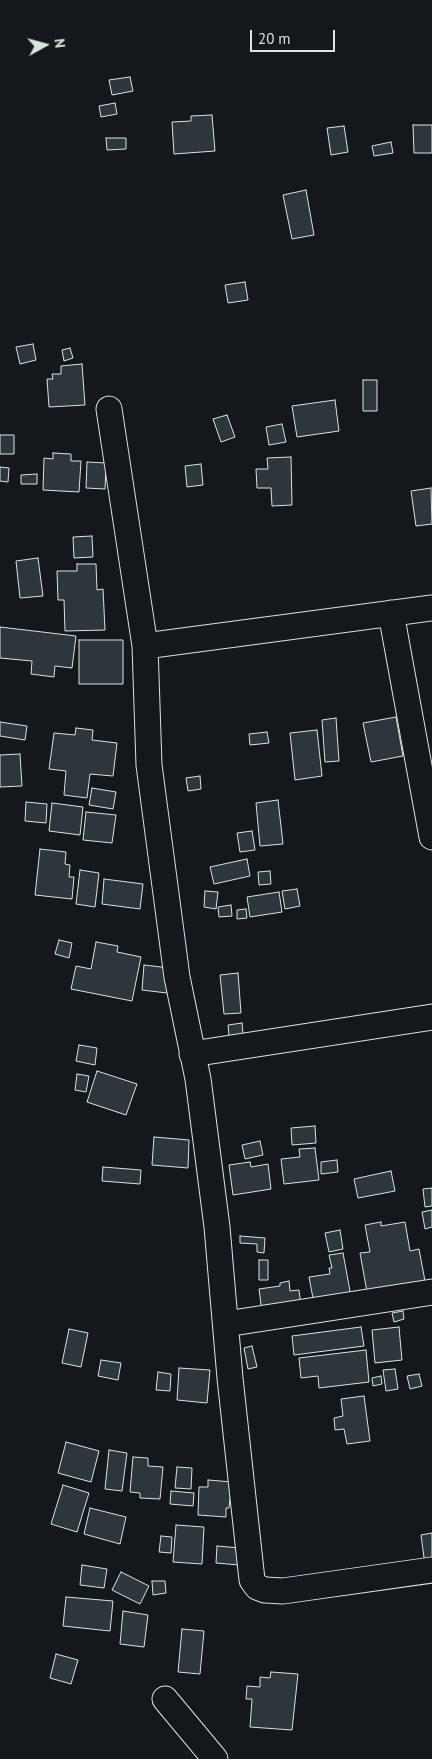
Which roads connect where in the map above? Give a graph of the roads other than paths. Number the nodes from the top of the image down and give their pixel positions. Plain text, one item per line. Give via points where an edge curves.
1 (110, 410) dead end
2 (432, 608) edge
3 (391, 613) junction
4 (146, 646) junction
5 (432, 837) edge
6 (432, 1017) edge
7 (192, 1054) junction
8 (432, 1292) edge
9 (226, 1324) junction
10 (432, 1570) edge
11 (165, 1699) dead end
12 (215, 1759) edge

1 - 4 street
2 - 3 street
3 - 4 street
3 - 5 street
4 - 7 street via 149,765 177,978
6 - 7 street
7 - 9 street via 217,1227
8 - 9 street
9 - 10 street via 252,1580 257,1588 283,1591
11 - 12 street

